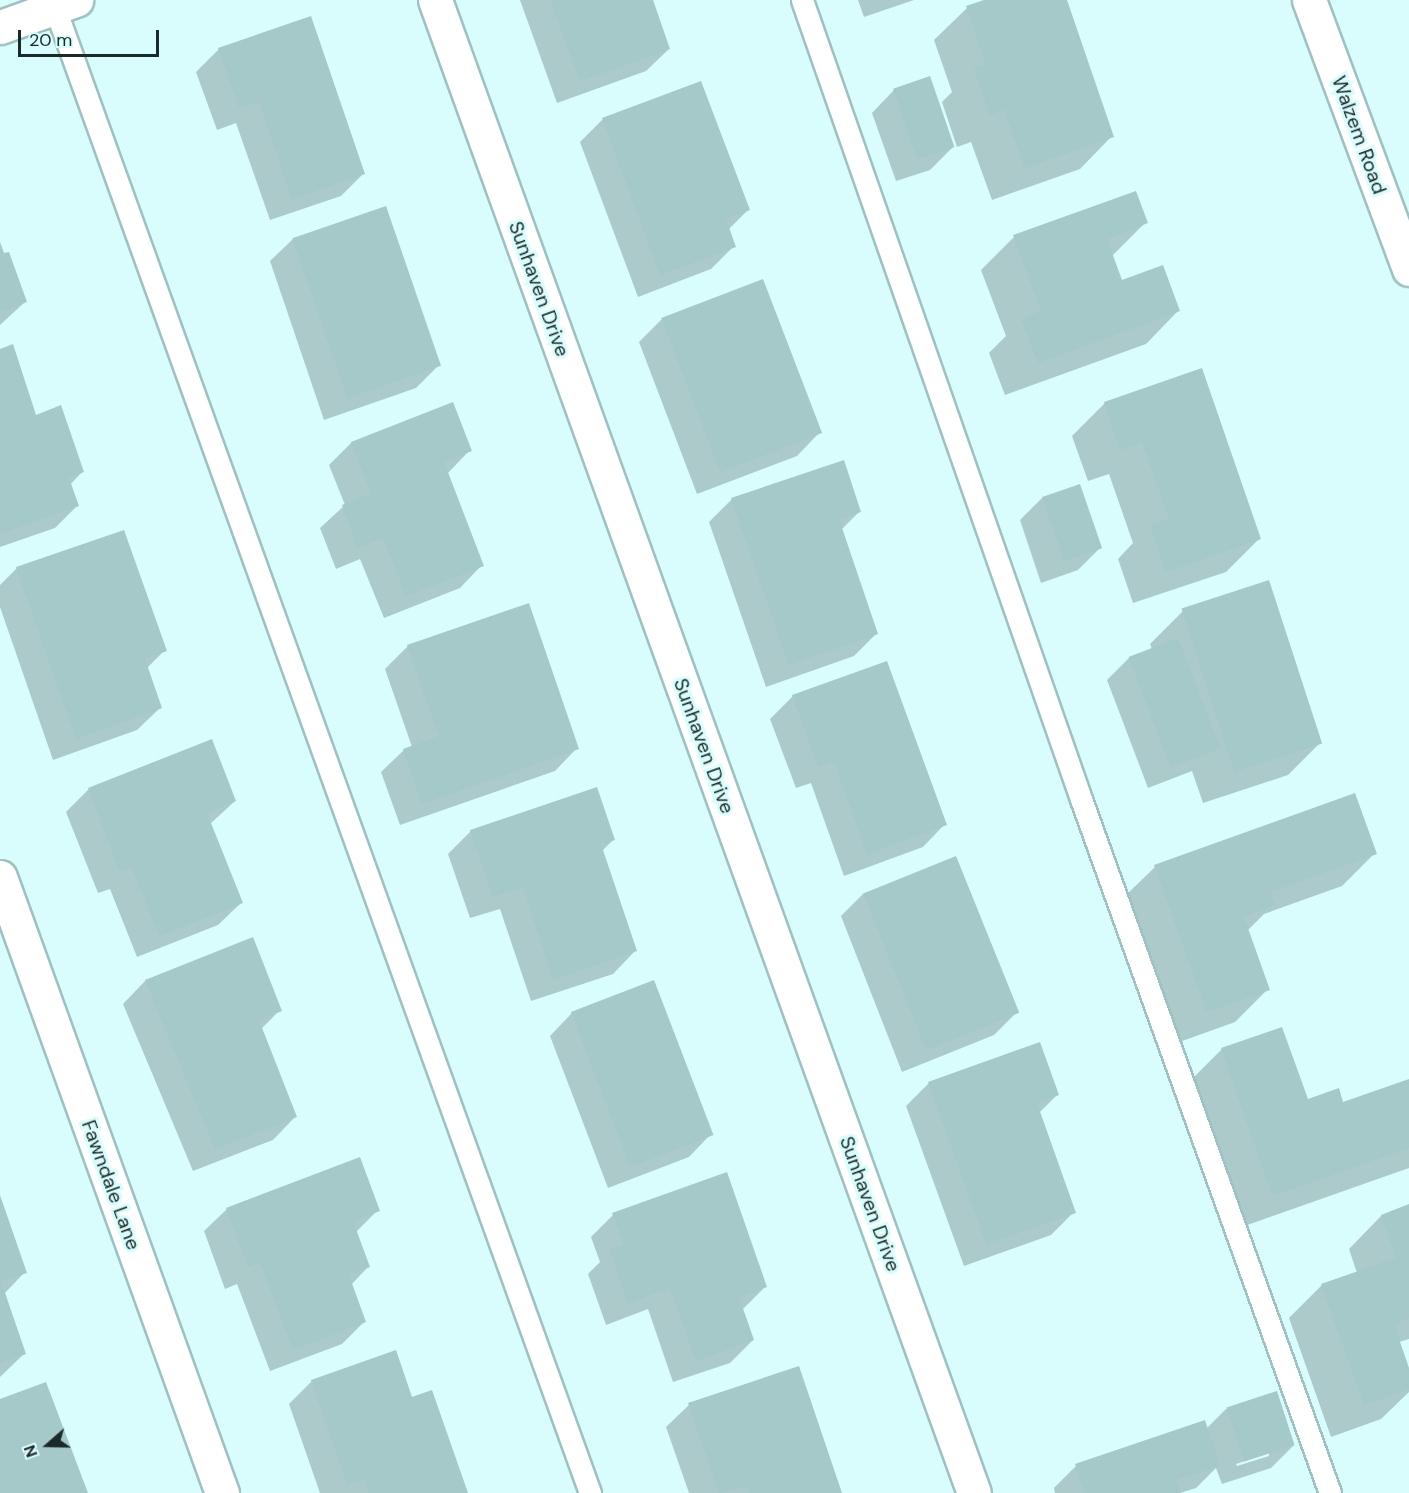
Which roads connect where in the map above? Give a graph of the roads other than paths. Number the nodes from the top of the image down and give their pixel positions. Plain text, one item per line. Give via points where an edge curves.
1 (435, 0) edge
2 (802, 0) edge
3 (1309, 0) edge
4 (61, 2) edge
5 (0, 27) edge
6 (1409, 269) edge
7 (0, 877) edge
8 (222, 1493) edge
9 (590, 1493) edge
10 (974, 1493) edge
11 (1330, 1493) edge

1 - 10 street, Sunhaven Drive
2 - 11 lane via 1081,799
3 - 6 street, Walzem Road
4 - 5 street
4 - 9 lane
7 - 8 street, Fawndale Lane

